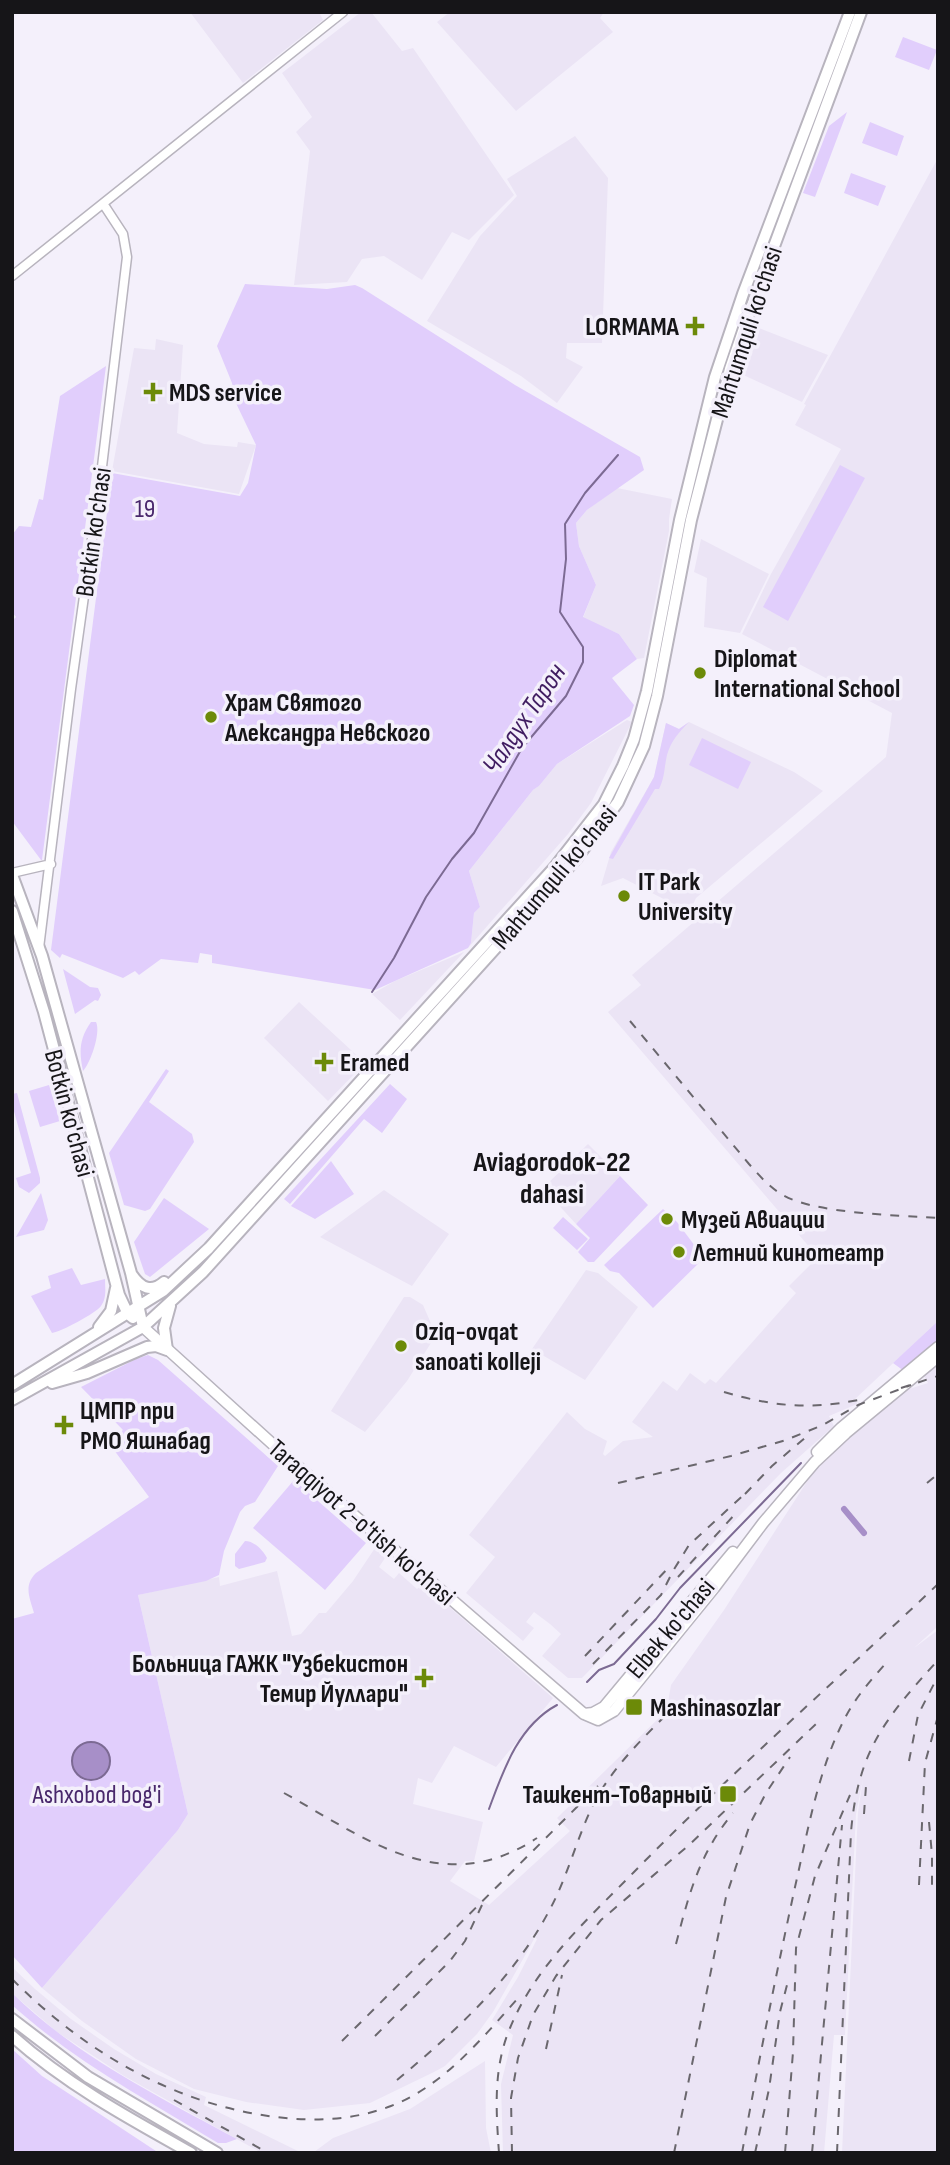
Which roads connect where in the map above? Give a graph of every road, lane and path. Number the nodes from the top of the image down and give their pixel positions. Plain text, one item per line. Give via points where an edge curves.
1 (343, 12) edge
2 (349, 12) edge
3 (850, 12) edge
4 (861, 12) edge
5 (104, 205) junction
6 (12, 276) edge
7 (715, 377) junction
8 (727, 380) junction
9 (51, 864) junction
10 (13, 877) edge
11 (12, 911) edge
12 (39, 948) junction
13 (94, 1142) junction
14 (79, 1146) junction
15 (256, 1206) junction
16 (209, 1248) junction
17 (131, 1273) junction
18 (116, 1285) junction
19 (172, 1302) junction
20 (139, 1307) junction
21 (128, 1314) junction
22 (143, 1327) junction
23 (89, 1336) junction
24 (938, 1347) edge
25 (167, 1350) junction
26 (938, 1357) edge
27 (12, 1385) edge
28 (32, 1389) junction
29 (12, 1400) edge
30 (584, 1714) junction
31 (12, 2019) edge
32 (12, 2036) edge
33 (191, 2153) edge
34 (217, 2153) edge

1 - 5 street
2 - 5 street
3 - 7 main road, Mahtumquli ko'chasi
4 - 8 main road, Mahtumquli ko'chasi
5 - 6 street
5 - 9 street, Botkin ko'chasi via 123,234 127,257
7 - 8 main road
7 - 15 main road, Mahtumquli ko'chasi via 680,520 644,705 611,791 562,859
8 - 15 main road, Mahtumquli ko'chasi via 691,520 650,727 623,793 576,859
9 - 10 street, Botkin ko'chasi
9 - 12 street, Botkin ko'chasi
10 - 12 main road, Botkin ko'chasi
11 - 14 main road, Botkin ko'chasi
12 - 13 main road, Botkin ko'chasi
13 - 14 main road
13 - 17 main road, Botkin ko'chasi
14 - 18 main road, Botkin ko'chasi
15 - 16 main road, Mahtumquli ko'chasi
15 - 19 main road, Mahtumquli ko'chasi
16 - 17 main road via 155,1288 142,1286
16 - 20 main road, Mahtumquli ko'chasi
17 - 20 main road, Botkin ko'chasi
18 - 21 main road, Botkin ko'chasi
18 - 23 main road via 110,1311
19 - 22 main road, Mahtumquli ko'chasi
19 - 25 main road via 163,1328
20 - 21 main road, Mahtumquli ko'chasi
20 - 22 main road, Botkin ko'chasi
21 - 22 main road
21 - 23 main road, Mahtumquli ko'chasi
22 - 25 main road, Taraqqiyot 2-o'tish ko'chasi
22 - 28 main road, Mahtumquli ko'chasi
23 - 27 main road, Mahtumquli ko'chasi
24 - 30 main road, Elbek ko'chasi via 811,1458 604,1707
25 - 28 main road via 147,1347 80,1376
25 - 30 main road, Taraqqiyot 2-o'tish ko'chasi
26 - 30 main road, Elbek ko'chasi via 815,1462 614,1711 600,1720
28 - 29 main road, Mahtumquli ko'chasi
31 - 34 main road via 88,2077
32 - 33 main road via 71,2083

